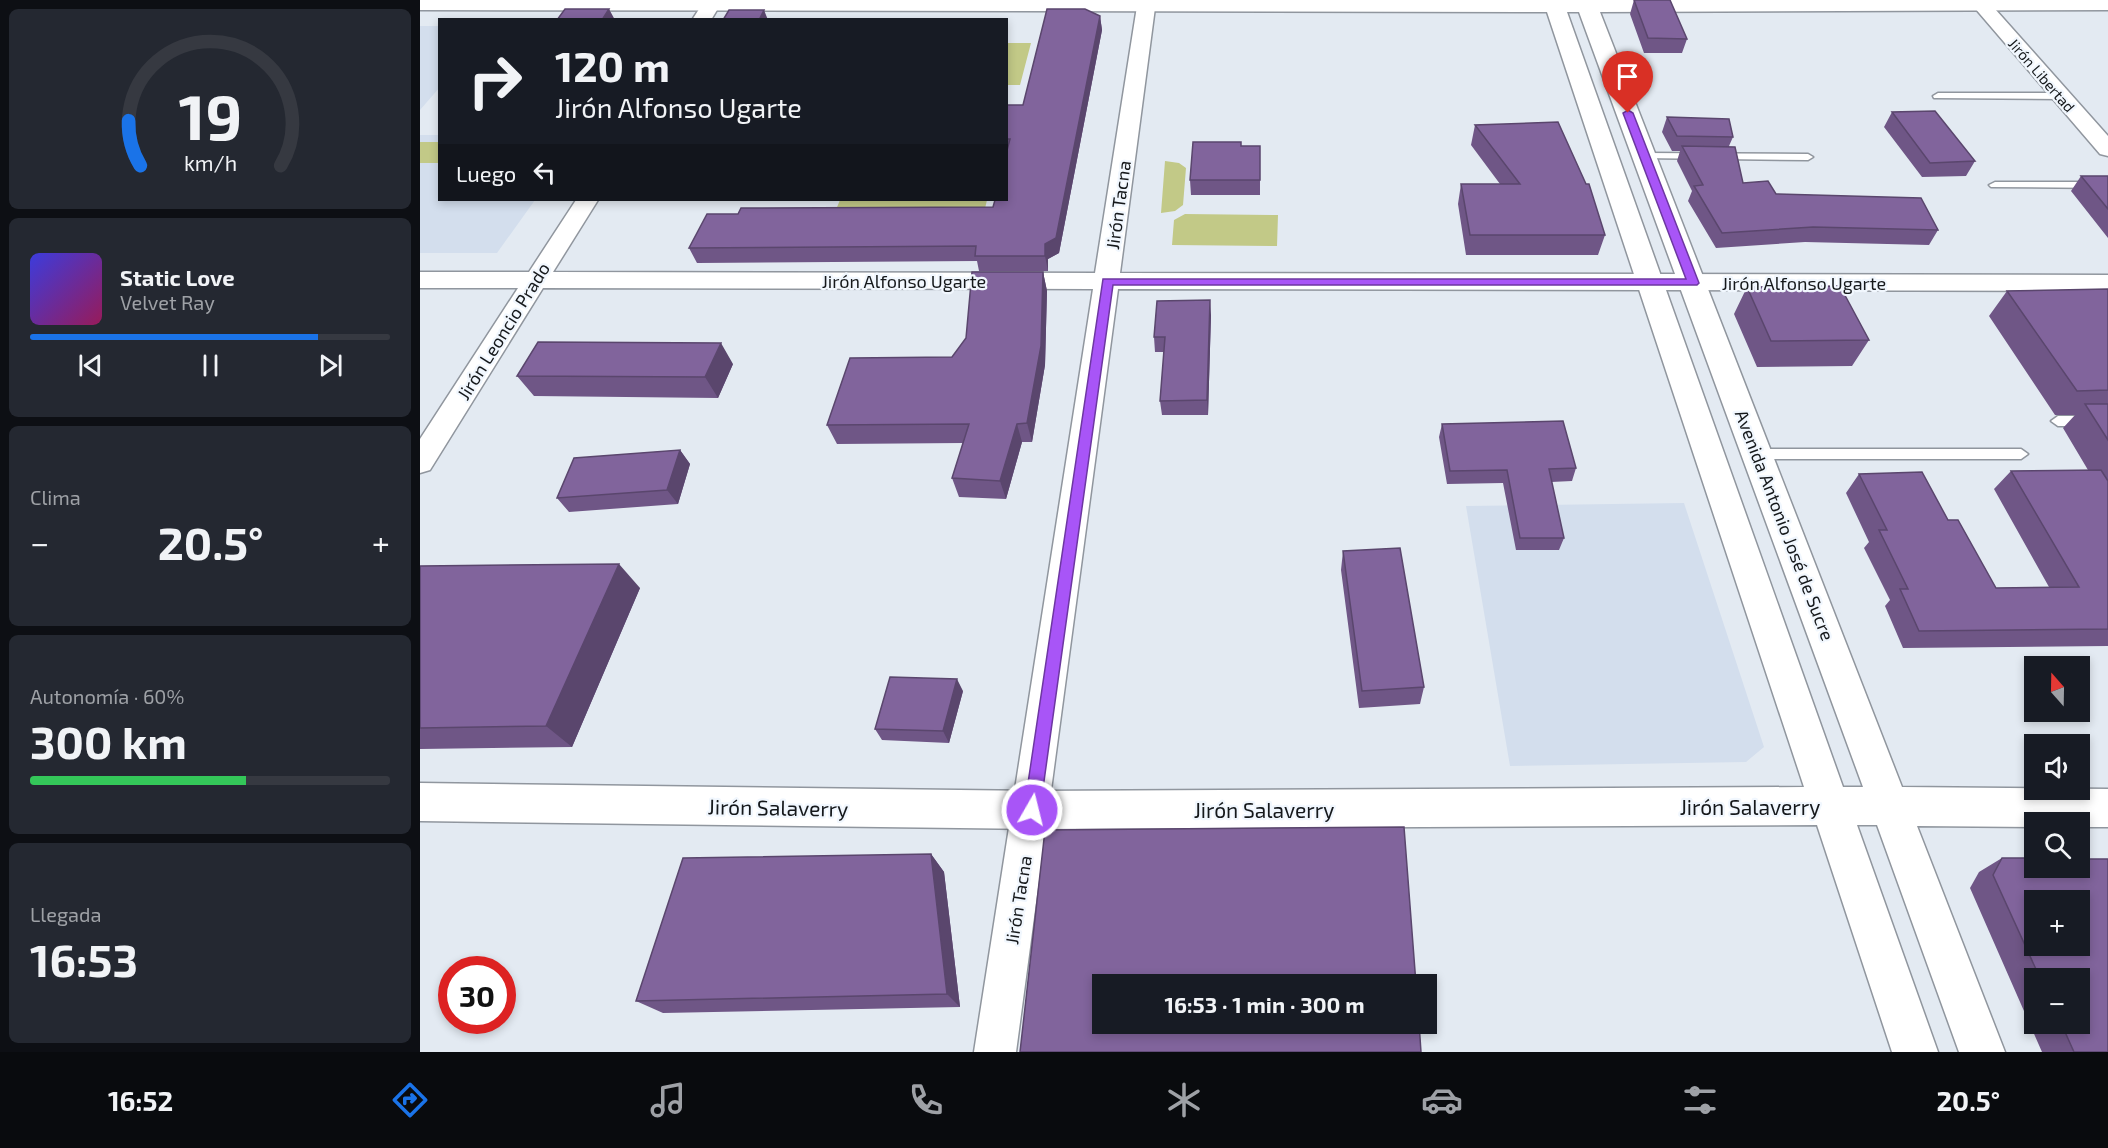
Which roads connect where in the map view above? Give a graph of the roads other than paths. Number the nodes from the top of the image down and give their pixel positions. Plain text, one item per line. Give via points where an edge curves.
1 (1979, 2) edge
2 (1147, 3) edge
3 (1339, 3) edge
4 (1554, 3) edge
5 (1586, 3) edge
6 (420, 4) edge
7 (2108, 4) edge
8 (709, 8) edge
9 (1938, 96) dead end
10 (2061, 96) junction
11 (2108, 149) edge
12 (1644, 156) junction
13 (1808, 157) dead end
14 (2108, 184) edge
15 (1995, 185) dead end
16 (586, 201) edge
17 (536, 279) junction
18 (420, 280) edge
19 (1107, 281) junction
20 (1650, 282) junction
21 (1694, 283) junction
22 (2108, 283) edge
23 (2058, 421) dead end
24 (2108, 421) edge
25 (1758, 454) junction
26 (2021, 454) dead end
27 (420, 462) edge
28 (420, 802) edge
29 (1831, 806) junction
30 (1891, 807) junction
31 (2108, 808) edge
32 (1032, 810) junction
33 (995, 1052) edge
34 (1915, 1052) edge
35 (1982, 1052) edge

1 - 5 main road
1 - 7 main road
1 - 10 street, Jirón Libertad
2 - 3 main road
2 - 8 main road
2 - 19 street, Jirón Tacna
3 - 4 main road
4 - 5 main road
4 - 20 main road
5 - 12 main road, Avenida Antonio José de Sucre
6 - 8 main road
9 - 10 lane
10 - 11 street, Jirón Libertad
12 - 13 lane
12 - 21 main road, Avenida Antonio José de Sucre
14 - 15 lane
16 - 17 street, Jirón Leoncio Prado
17 - 18 street, Jirón Alfonso Ugarte
17 - 19 street, Jirón Alfonso Ugarte
17 - 27 street, Jirón Leoncio Prado
19 - 20 street, Jirón Alfonso Ugarte
19 - 32 street, Jirón Tacna
20 - 21 street, Jirón Alfonso Ugarte
20 - 29 main road
21 - 22 street, Jirón Alfonso Ugarte
21 - 25 main road, Avenida Antonio José de Sucre
23 - 24 lane
25 - 26 lane
25 - 30 main road, Avenida Antonio José de Sucre
28 - 32 main road, Jirón Salaverry
29 - 30 main road, Jirón Salaverry
29 - 32 main road, Jirón Salaverry
29 - 34 main road
30 - 31 main road, Jirón Salaverry
30 - 35 main road, Avenida Antonio José de Sucre
32 - 33 street, Jirón Tacna

